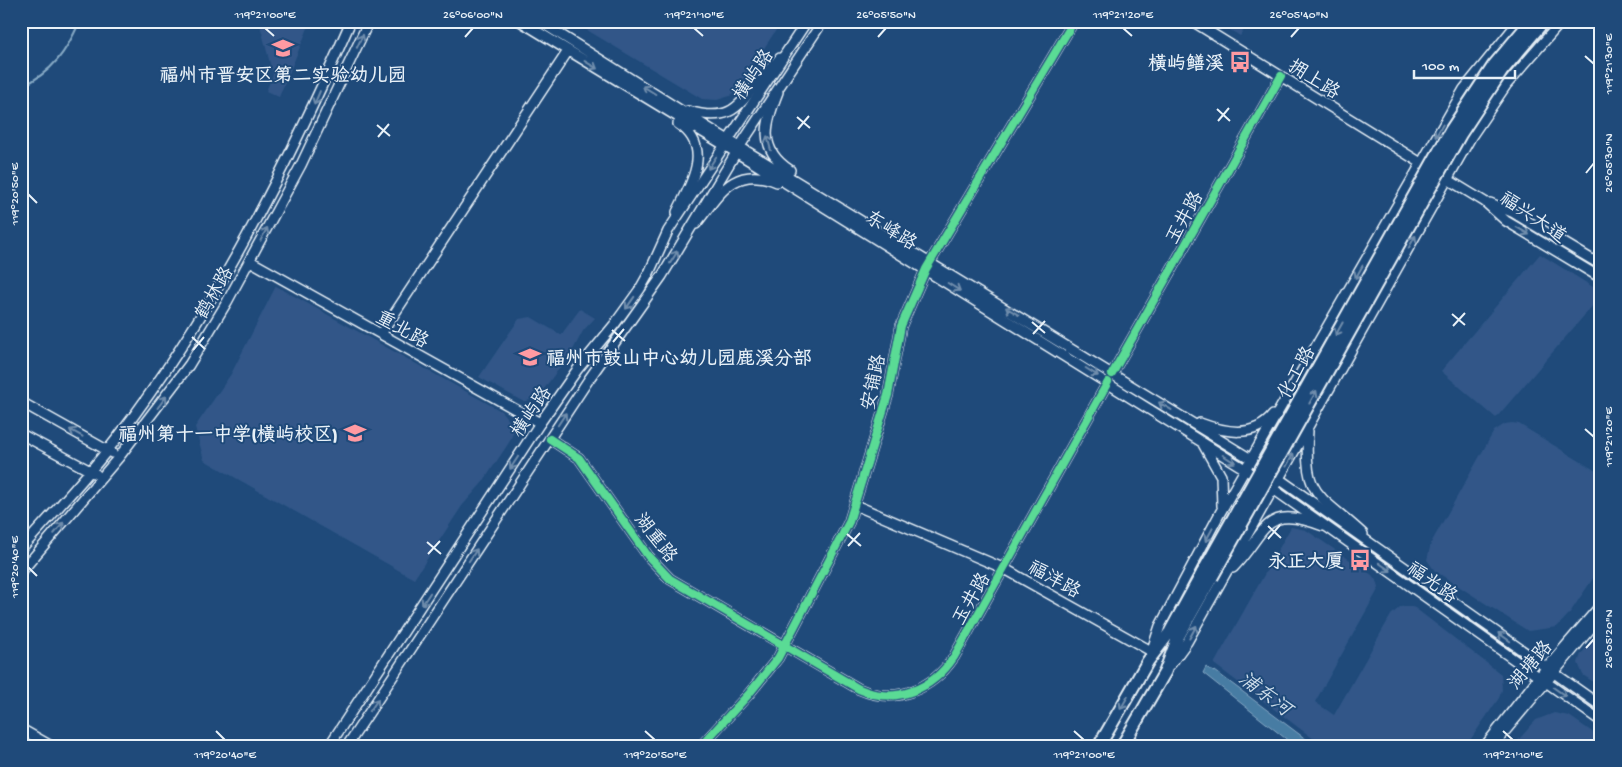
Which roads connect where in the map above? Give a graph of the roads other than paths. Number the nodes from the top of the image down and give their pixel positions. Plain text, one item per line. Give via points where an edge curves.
1 (351, 21) edge
2 (369, 21) edge
3 (520, 21) edge
4 (539, 21) edge
5 (807, 21) edge
6 (823, 21) edge
7 (1074, 21) edge
8 (1192, 21) edge
9 (1519, 21) edge
10 (1531, 21) edge
11 (1544, 21) edge
12 (1562, 21) edge
13 (788, 48) junction
14 (568, 51) junction
15 (1281, 76) junction
16 (782, 83) junction
17 (627, 87) junction
18 (676, 108) junction
19 (726, 142) junction
20 (738, 150) junction
21 (1421, 163) junction
22 (1448, 178) junction
23 (802, 193) junction
24 (827, 200) junction
25 (1485, 202) junction
26 (668, 231) junction
27 (684, 240) junction
28 (250, 260) junction
29 (1601, 265) edge
30 (928, 266) junction
31 (1601, 278) edge
32 (381, 334) junction
33 (1110, 378) junction
34 (1288, 396) junction
35 (21, 402) edge
36 (1180, 415) junction
37 (540, 423) junction
38 (1308, 428) junction
39 (21, 434) edge
40 (550, 439) junction
41 (1200, 440) junction
42 (108, 451) junction
43 (119, 457) junction
44 (1251, 459) junction
45 (1245, 469) junction
46 (91, 471) junction
47 (102, 478) junction
48 (1280, 478) junction
49 (1274, 489) junction
50 (855, 505) junction
51 (1220, 513) junction
52 (1331, 529) junction
53 (1374, 545) junction
54 (23, 547) edge
55 (25, 569) edge
56 (1005, 569) junction
57 (1212, 576) junction
58 (1601, 605) edge
59 (1601, 616) edge
60 (785, 647) junction
61 (1150, 656) junction
62 (1550, 670) junction
63 (1542, 679) junction
64 (1601, 706) edge
65 (1601, 721) edge
66 (21, 729) edge
67 (51, 746) edge
68 (329, 746) edge
69 (347, 746) edge
70 (701, 746) edge
71 (1099, 746) edge
72 (1122, 746) edge
73 (1485, 746) edge
74 (1496, 746) edge

1 -> 42 main road, 鹤林路 via 296,143 212,297 179,352
28 -> 2 main road, 鹤林路 via 310,147
3 - 14 main road, 东峰路
18 -> 4 main road, 东峰路
5 - 13 main road, 横屿路
6 - 16 main road, 横屿路
7 - 30 main road, 安铺路
8 - 15 main road, 拥上路
9 -> 21 main road via 1464,89
10 -> 57 highway, 化工路, bridge via 1494,65 1451,130
57 -> 11 highway, 化工路, bridge via 1460,135 1502,71
12 - 22 main road via 1507,84
13 - 18 main road via 747,97 730,112 706,116
13 - 19 main road, 横屿路
14 -> 17 main road, 东峰路
14 - 32 main road
15 - 21 main road, 拥上路
15 - 33 main road, 玉井路
16 - 20 main road, 横屿路
24 -> 16 main road via 820,190 779,162 770,147 768,121
17 - 19 main road, 东峰路
17 - 26 main road via 686,130 697,150 695,175
18 - 19 main road, 东峰路
19 - 20 main road, 东峰路
19 -> 26 main road, 横屿路
20 - 23 main road, 东峰路
20 - 24 main road, 东峰路
20 - 27 main road, 横屿路
21 - 22 main road, 拥上路
21 -> 34 main road
22 - 25 main road, 拥上路
38 -> 22 main road
23 - 27 main road via 766,178 737,180 722,191
23 - 30 main road, 东峰路
24 - 30 main road, 东峰路
25 - 29 main road, 福兴大道 via 1512,212
25 -> 31 main road, 福兴大道 via 1506,221
26 -> 37 main road, 横屿路 via 640,289
40 -> 27 main road, 横屿路
28 - 32 main road, 重北路
43 -> 28 main road, 鹤林路 via 189,365
30 - 33 main road, 东峰路
30 - 50 main road, 安铺路 via 901,326 888,395
32 - 37 main road, 重北路
36 -> 33 main road, 东峰路
33 - 41 main road, 东峰路
33 - 56 main road, 玉井路
34 - 36 main road via 1266,422 1245,432 1214,428
34 - 44 main road
42 -> 35 main road
36 - 44 main road, 东峰路
37 -> 68 main road, 横屿路
48 -> 38 main road
38 - 53 main road via 1306,464 1313,489
39 - 46 main road
40 - 60 main road, 湖重路 via 579,458 648,556 666,575
69 -> 40 main road, 横屿路
41 -> 45 main road, 东峰路
41 - 51 main road via 1221,476 1223,498
42 - 43 main road
42 - 46 main road, 鹤林路
43 - 47 main road, 鹤林路
44 - 45 main road
44 - 48 main road, 福光路
45 - 49 main road, 福光路
45 - 51 main road
46 - 47 main road
46 - 54 main road, 鹤林路
55 -> 47 main road, 鹤林路
48 - 49 main road
48 - 53 main road, 福光路
49 - 52 main road, 福光路
49 - 57 main road
50 - 56 main road, 福洋路
50 - 60 main road, 安铺路
51 -> 61 main road via 1160,626
52 - 57 main road via 1298,518 1271,522 1244,556
52 -> 63 main road, 福光路
62 -> 53 main road, 福光路
56 - 60 main road, 玉井路 via 950,664 934,680 908,693 887,696 865,692
56 - 61 main road, 福洋路
57 - 61 highway, 化工路
72 -> 57 highway, 化工路 via 1165,672 1178,637
58 - 62 main road, 湖塘路
59 - 62 main road, 湖塘路
60 - 70 main road, 安铺路 via 760,681
61 -> 71 highway, 化工路
62 - 63 main road, 湖塘路
62 - 64 main road, 福光路
63 -> 65 main road, 福光路
63 - 73 main road, 湖塘路
63 - 74 main road, 湖塘路
66 - 67 main road

